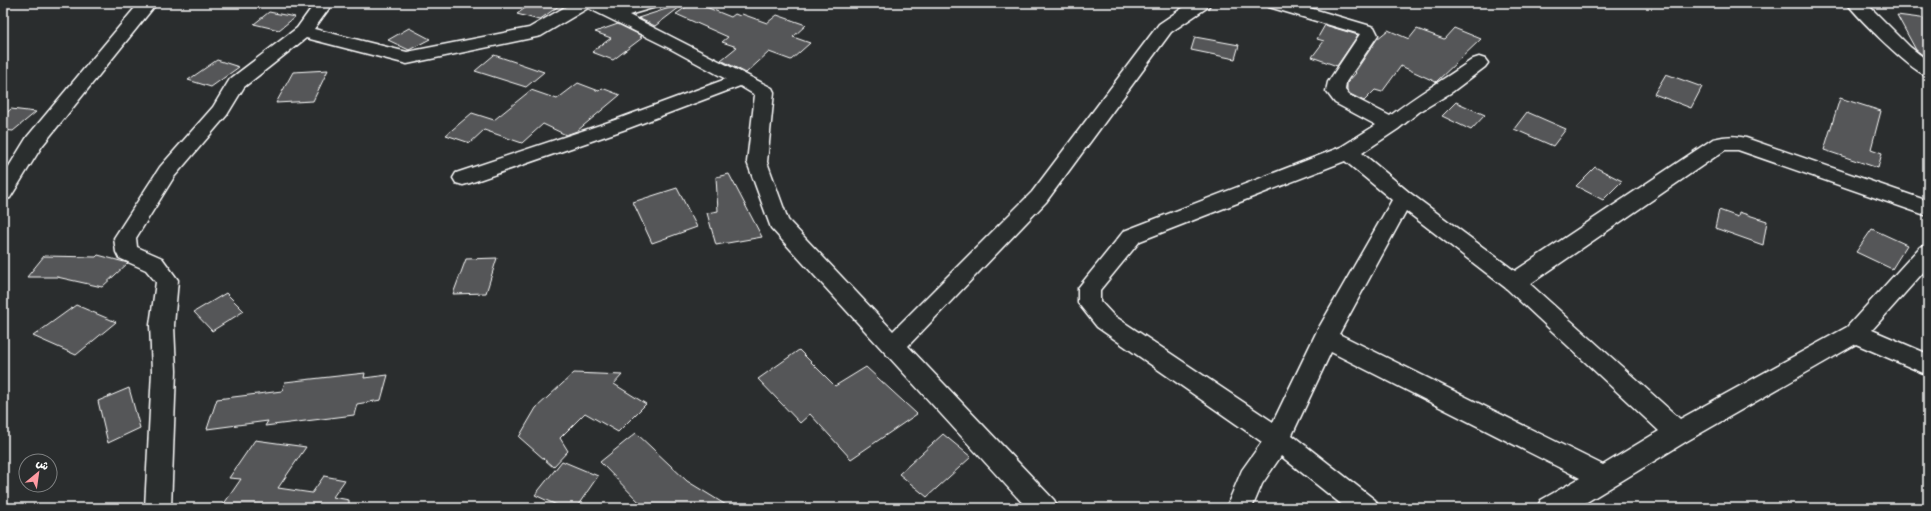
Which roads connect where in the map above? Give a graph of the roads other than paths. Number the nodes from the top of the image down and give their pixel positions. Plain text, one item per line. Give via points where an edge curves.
1 (148, 3) edge
2 (324, 3) edge
3 (584, 3) edge
4 (591, 3) edge
5 (650, 3) edge
6 (1202, 3) edge
7 (1275, 3) edge
8 (1856, 3) edge
9 (612, 14) junction
10 (303, 32) junction
11 (1479, 63) dead end
12 (1928, 70) edge
13 (740, 80) junction
14 (1391, 125) junction
15 (1348, 152) junction
16 (462, 178) dead end
17 (3, 193) edge
18 (1403, 198) junction
19 (1928, 209) edge
20 (1928, 253) edge
21 (1515, 283) junction
22 (1855, 333) junction
23 (1325, 338) junction
24 (893, 346) junction
25 (1928, 365) edge
26 (1678, 433) junction
27 (1278, 439) junction
28 (1604, 478) junction
29 (1561, 506) edge
30 (158, 508) edge
31 (1045, 508) edge
32 (1239, 508) edge
33 (1366, 508) edge

1 - 17 street via 34,142
2 - 10 street
3 - 10 street via 535,32 407,58
4 - 9 street
5 - 9 street
6 - 24 street via 1164,28 1039,197
7 - 14 street via 1368,32 1369,35 1337,82 1335,91 1342,99
8 - 12 street via 1904,51
9 - 13 street via 675,44
10 - 30 street via 237,83 220,111 167,172 125,238 127,252 154,264 167,280 162,325 164,371
11 - 14 street
13 - 16 street via 622,124
13 - 24 street via 765,92 757,162 779,223
14 - 15 street
15 - 18 street
15 - 27 street via 1132,236 1089,288 1089,303 1105,321
18 - 21 street
18 - 23 street
19 - 21 street via 1740,143 1720,144
20 - 22 street
21 - 26 street
22 - 25 street
22 - 26 street
23 - 27 street
23 - 28 street
24 - 31 street
26 - 28 street
27 - 32 street via 1251,478
27 - 33 street
28 - 29 street

